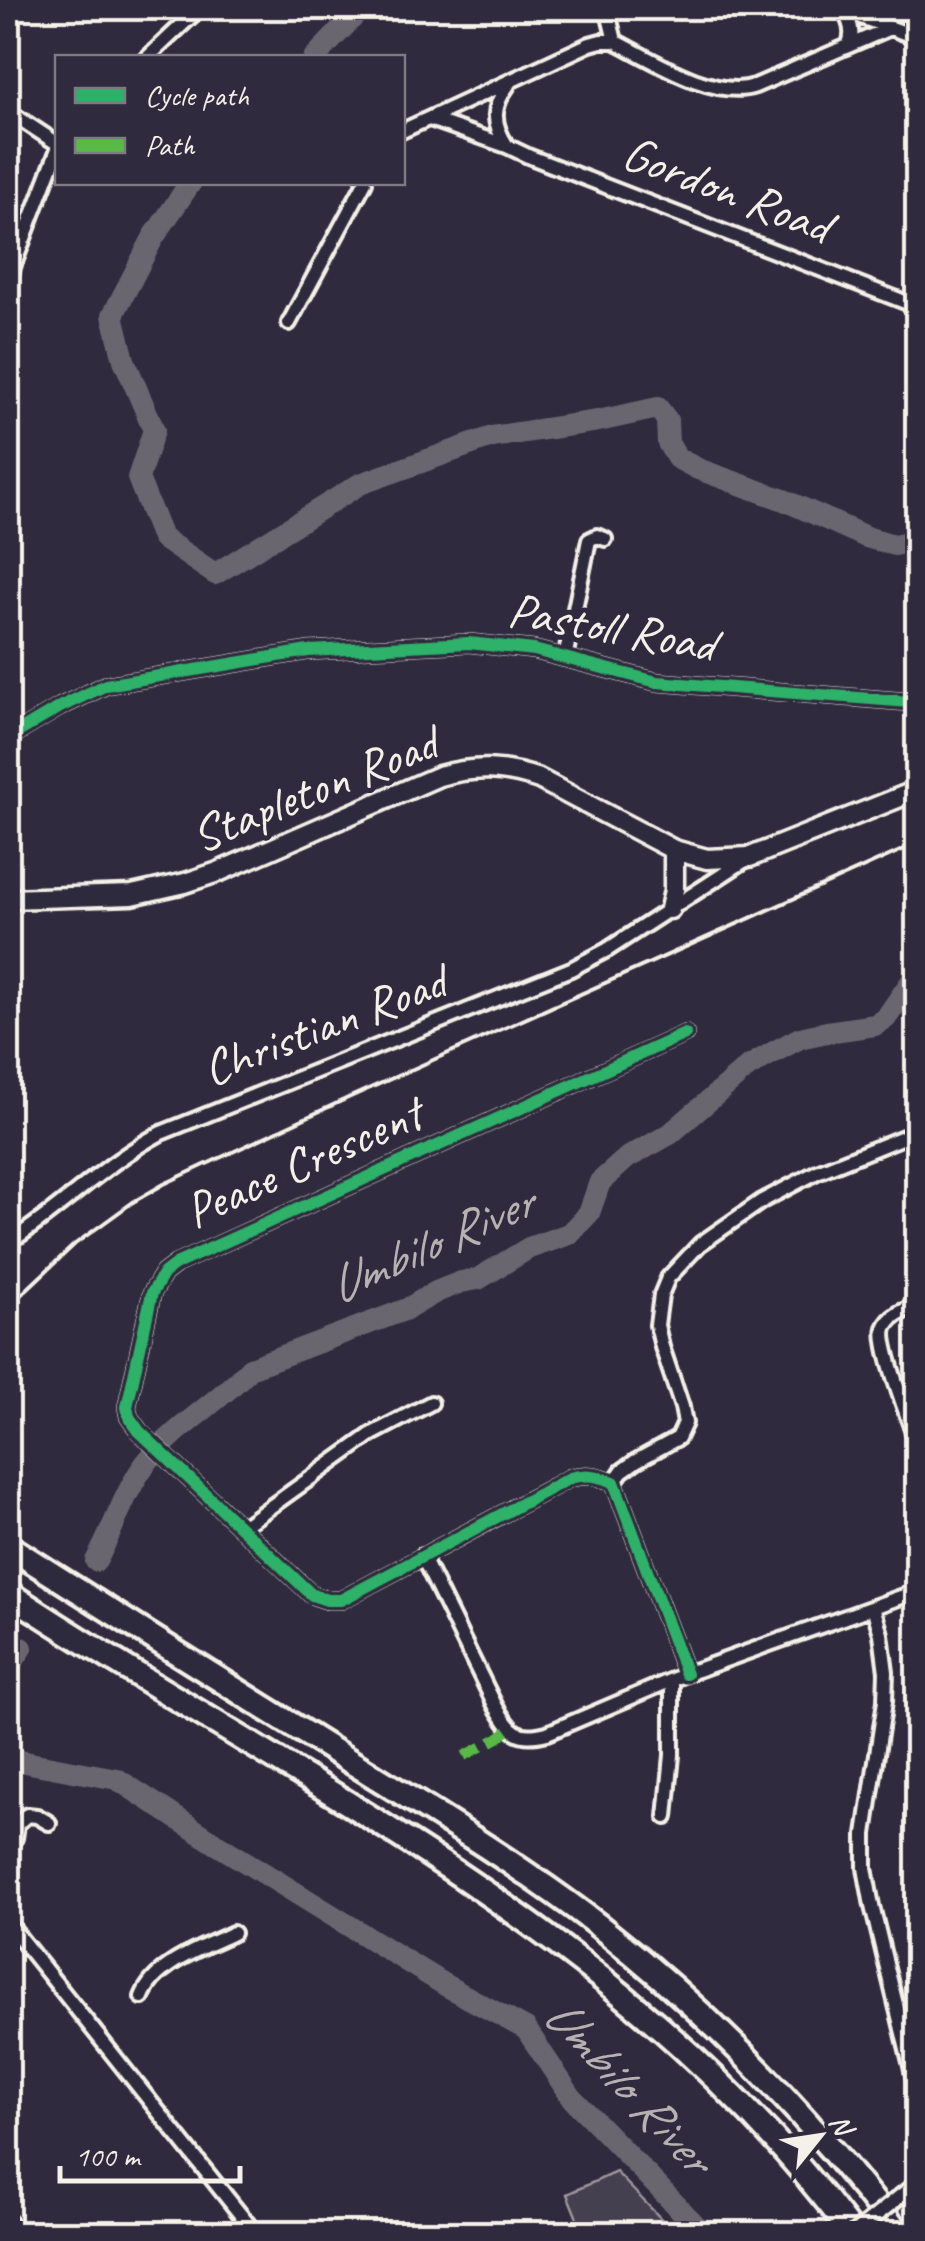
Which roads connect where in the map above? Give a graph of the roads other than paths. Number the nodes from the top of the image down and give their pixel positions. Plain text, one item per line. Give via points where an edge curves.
1 (200, 8) edge
2 (607, 8) edge
3 (839, 8) edge
4 (890, 28) junction
5 (918, 38) edge
6 (615, 41) junction
7 (848, 46) junction
8 (150, 55) edge
9 (513, 80) junction
10 (8, 111) edge
11 (430, 119) junction
12 (405, 130) edge
13 (55, 144) edge
14 (507, 146) junction
15 (55, 154) edge
16 (364, 185) edge
17 (8, 291) edge
18 (918, 306) edge
19 (289, 323) dead end
20 (605, 538) dead end
21 (566, 658) junction
22 (918, 706) edge
23 (8, 738) edge
24 (918, 790) edge
25 (674, 850) junction
26 (750, 857) junction
27 (8, 900) edge
28 (670, 909) junction
29 (685, 1034) dead end
30 (918, 1131) edge
31 (20, 1236) dead end
32 (918, 1305) edge
33 (431, 1403) dead end
34 (918, 1446) edge
35 (614, 1482) junction
36 (241, 1528) junction
37 (8, 1546) edge
38 (422, 1556) junction
39 (918, 1591) edge
40 (8, 1593) edge
41 (874, 1607) junction
42 (686, 1674) junction
43 (672, 1680) junction
44 (666, 1817) dead end
45 (49, 1823) dead end
46 (15, 1838) dead end
47 (8, 1923) edge
48 (233, 1933) dead end
49 (142, 1998) dead end
50 (918, 2095) edge
51 (918, 2182) edge
52 (8, 2220) edge
53 (16, 2234) edge
54 (256, 2234) edge
55 (853, 2234) edge
56 (900, 2234) edge

1 - 8 street
2 - 6 street
3 - 4 street
3 - 7 street via 850,22
4 - 5 street
4 - 7 street
6 - 7 street via 728,90 745,90
6 - 9 street via 590,44
9 - 11 street
9 - 14 street via 494,112
10 - 13 street
11 - 12 street
11 - 14 street, Gordon Road
14 - 18 street, Gordon Road
15 - 17 street
16 - 19 street
20 - 21 street via 589,540
21 - 22 street, Pastoll Road via 657,682
21 - 23 street, Pastoll Road via 469,642 308,651 106,685
24 - 26 main road, Stapleton Road
25 - 26 main road, Stapleton Road
25 - 27 main road, Stapleton Road via 539,779 497,768 466,769 184,884 132,895
25 - 28 main road
26 - 28 street, Christian Road
28 - 31 street, Christian Road via 558,976 161,1133 121,1156
29 - 36 street, Peace Crescent via 164,1273 152,1293 129,1417
30 - 35 street via 762,1202 700,1244 668,1278 658,1326 683,1432
32 - 34 street via 888,1322 883,1340
33 - 36 street via 372,1434
35 - 38 street via 583,1474 570,1478
35 - 42 street
36 - 38 street, Peace Crescent via 312,1595 327,1600 341,1600
37 - 56 highway via 445,1820 598,1926 733,2042
38 - 43 street via 496,1706 520,1736 547,1733
39 - 41 street
40 - 55 highway via 412,1845 558,1945 706,2070 780,2145
41 - 42 street
41 - 50 street via 886,1672 865,1857
42 - 43 street
43 - 44 street
45 - 46 street via 27,1815
47 - 54 street
48 - 49 street via 165,1970
51 - 55 street, bridge
52 - 53 street

